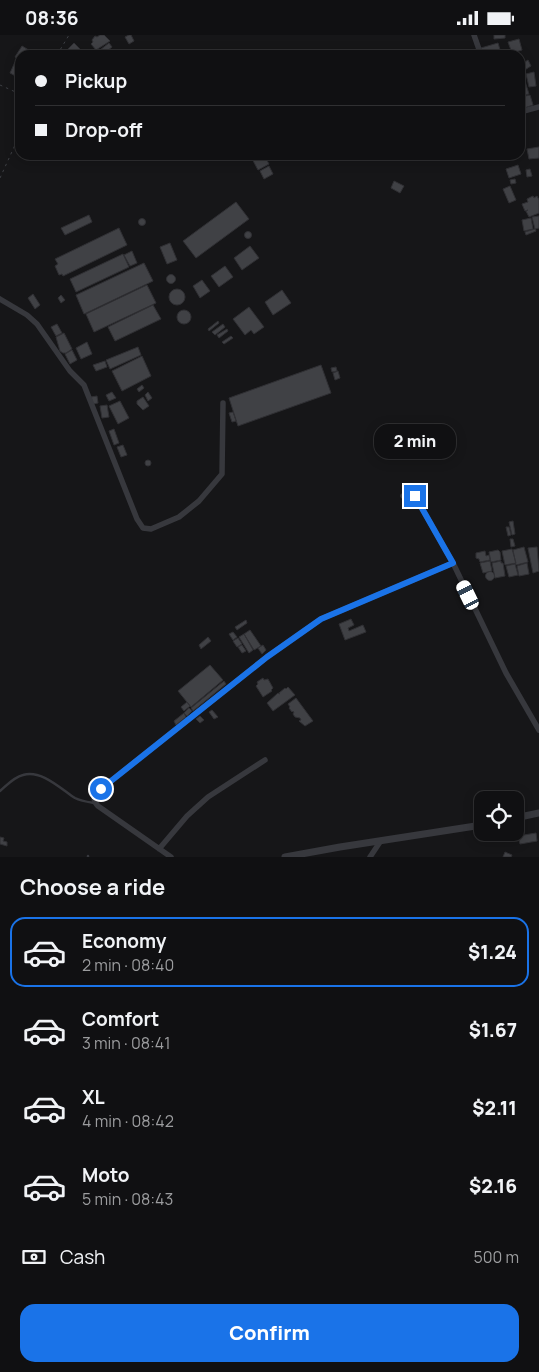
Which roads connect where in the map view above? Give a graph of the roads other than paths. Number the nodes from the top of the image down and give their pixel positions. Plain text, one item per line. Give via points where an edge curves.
1 (474, 35) edge
2 (479, 50) edge
3 (539, 107) edge
4 (525, 111) edge
5 (0, 299) edge
6 (223, 403) dead end
7 (403, 496) dead end
8 (453, 563) junction
9 (539, 731) edge
10 (265, 760) dead end
11 (0, 791) edge
12 (94, 803) junction
13 (539, 813) edge
14 (524, 816) edge
15 (474, 826) edge
16 (380, 842) junction
17 (159, 849) junction
18 (171, 857) edge
19 (285, 857) edge
20 (370, 857) edge

1 - 2 street
3 - 4 street
5 - 6 street via 37,324 70,371 84,385 133,509 144,528 151,529 180,517 222,475
7 - 8 street via 415,496
8 - 9 street via 506,673
8 - 12 street via 321,619 267,657 101,789 95,795
10 - 17 street via 208,797
11 - 12 lane via 17,777 29,774 50,781 77,799
12 - 17 street
13 - 14 street
15 - 16 street
16 - 19 street
16 - 20 street
17 - 18 street

